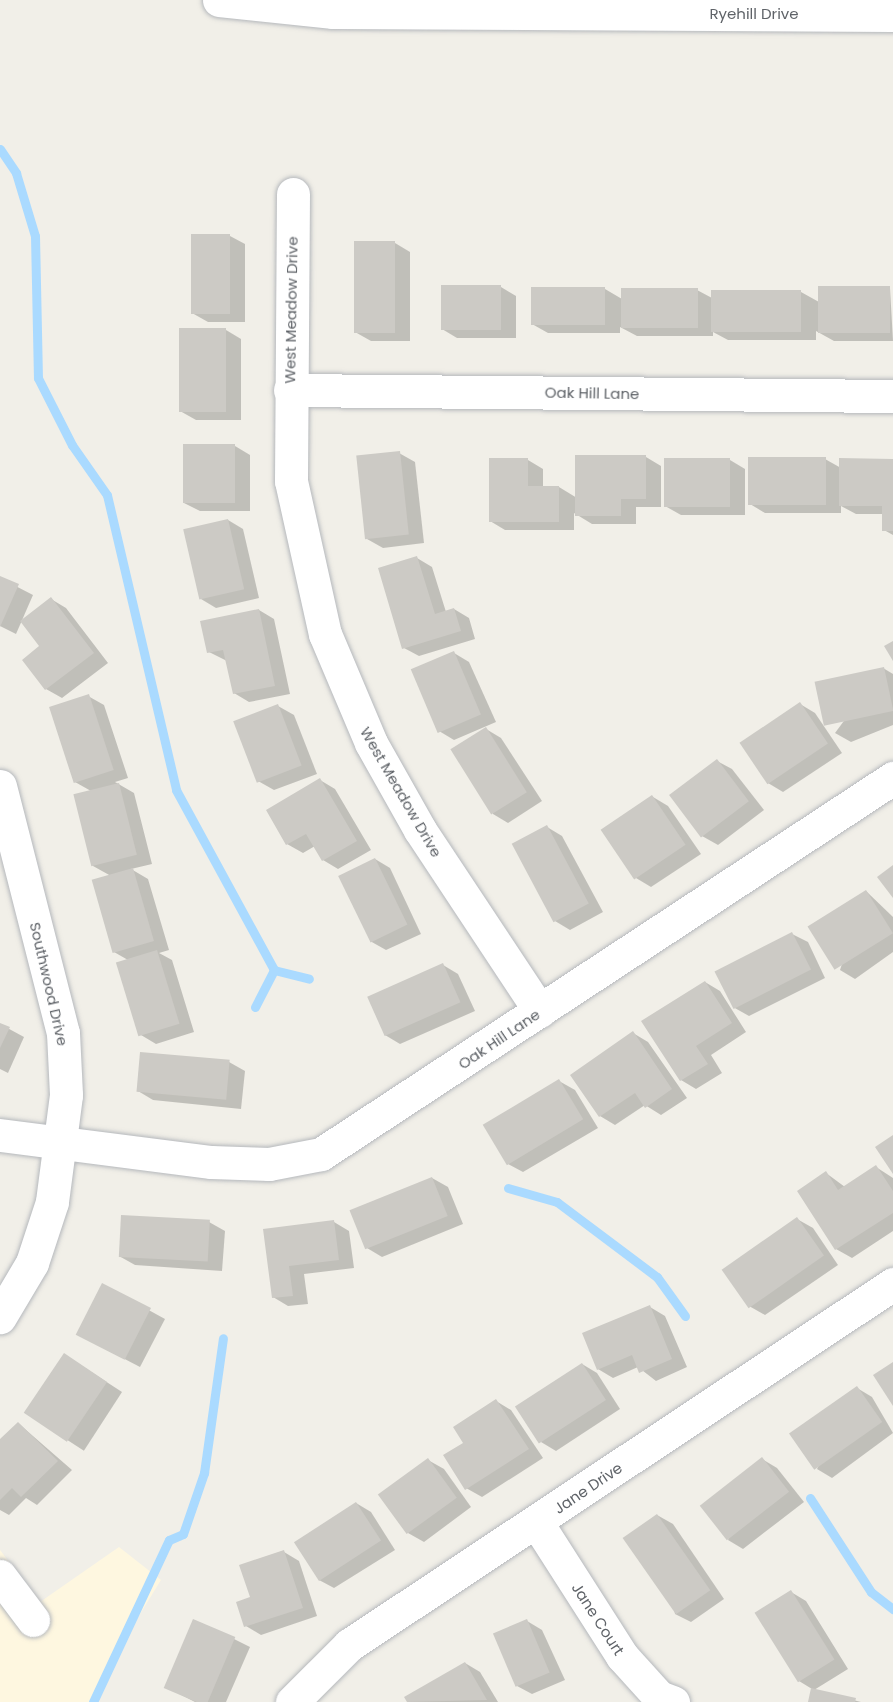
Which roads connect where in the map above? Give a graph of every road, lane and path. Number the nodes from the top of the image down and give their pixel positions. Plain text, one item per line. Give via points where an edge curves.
1 (219, 0) edge
2 (893, 15) edge
3 (293, 194) dead end
4 (290, 390) junction
5 (893, 396) edge
6 (893, 778) edge
7 (0, 786) edge
8 (540, 1011) junction
9 (0, 1135) edge
10 (62, 1143) junction
11 (893, 1284) edge
12 (0, 1317) edge
13 (537, 1523) junction
14 (0, 1576) edge
15 (33, 1620) dead end
16 (292, 1702) edge
17 (673, 1702) edge

1 - 2 street, Ryehill Drive via 324,12
3 - 4 street, West Meadow Drive
4 - 5 street, Oak Hill Lane
4 - 8 street, West Meadow Drive via 291,481 306,565 345,686 420,830
6 - 8 street, Oak Hill Lane
7 - 10 street, Southwood Drive via 63,1033
8 - 10 street, Oak Hill Lane via 321,1154 269,1164 211,1162
9 - 10 street, Oak Hill Lane
10 - 12 street, Southwood Drive via 52,1202 32,1263
11 - 13 street, Jane Drive
13 - 16 street, Jane Drive via 349,1645
13 - 17 street, Jane Court via 622,1656 659,1697
14 - 15 street

